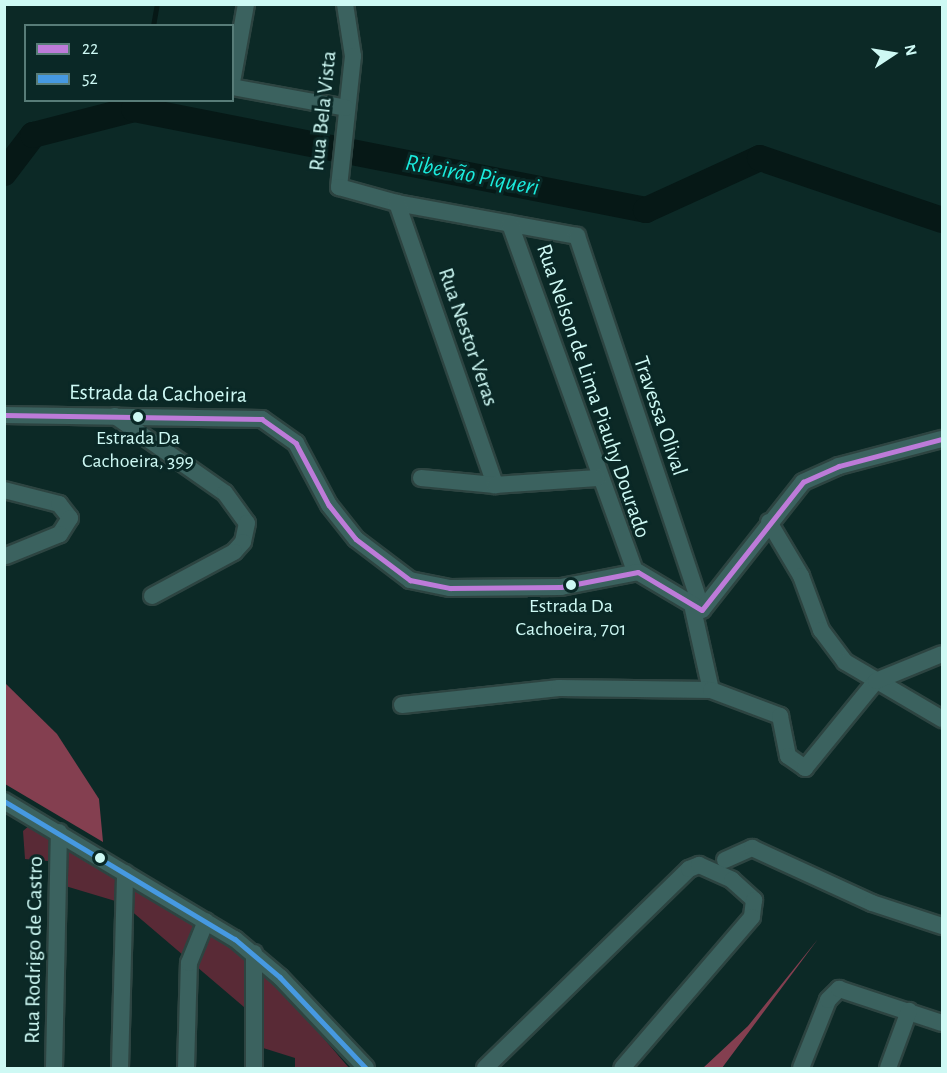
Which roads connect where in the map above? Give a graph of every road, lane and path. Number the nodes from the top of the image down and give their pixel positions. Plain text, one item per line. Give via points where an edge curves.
1 (246, 4) edge
2 (345, 4) edge
3 (234, 71) edge
4 (234, 87) edge
5 (346, 108) junction
6 (397, 203) junction
7 (510, 224) junction
8 (4, 415) edge
9 (115, 416) junction
10 (942, 439) edge
11 (421, 478) dead end
12 (597, 478) junction
13 (495, 485) junction
14 (4, 490) edge
15 (769, 522) junction
16 (6, 556) edge
17 (635, 572) junction
18 (152, 596) dead end
19 (698, 609) junction
20 (942, 654) edge
21 (876, 681) junction
22 (711, 690) junction
23 (402, 705) dead end
24 (942, 719) edge
25 (8, 808) edge
26 (59, 832) junction
27 (725, 860) dead end
28 (125, 873) junction
29 (206, 921) junction
30 (942, 926) edge
31 (254, 953) junction
32 (909, 1011) junction
33 (942, 1023) edge
34 (54, 1068) edge
35 (120, 1068) edge
36 (186, 1068) edge
37 (254, 1068) edge
38 (366, 1068) edge
39 (485, 1068) edge
40 (622, 1068) edge
41 (801, 1068) edge
42 (888, 1068) edge

1 - 3 street
2 - 5 street, Rua Bela Vista via 353,56
4 - 5 street
5 - 6 street, Rua Bela Vista via 339,187
6 - 7 street
6 - 13 street, Rua Nestor Veras
7 - 12 street, Rua Nelson de Lima Piauhy Dourado
7 - 19 street, Travessa Olival via 577,236
8 - 9 street, Estrada da Cachoeira
9 - 17 street, Estrada da Cachoeira via 228,415 272,423 296,443 341,521 376,557 410,580 459,588 561,587
9 - 18 street via 225,493 247,522 243,542 234,552
10 - 15 street via 816,475 791,492
11 - 13 street
12 - 13 street
12 - 17 street, Rua Nelson de Lima Piauhy Dourado
14 - 16 street via 59,504 70,518 60,534
15 - 19 street via 744,563
15 - 21 street via 801,576 827,640 845,662
17 - 19 street
19 - 22 street, Travessa Olival
20 - 21 street
21 - 22 street via 805,768 788,756 780,716
21 - 24 street
22 - 23 street via 541,689 451,704
25 - 26 street
26 - 28 street
26 - 34 street, Rua Rodrigo de Castro
27 - 30 street via 752,848 872,903
28 - 29 street
28 - 35 street
29 - 31 street
29 - 36 street via 189,963
31 - 37 street
31 - 38 street
32 - 33 street
32 - 41 street via 839,989 828,1000
32 - 42 street
39 - 40 street via 688,869 699,865 732,880 754,900 752,917

